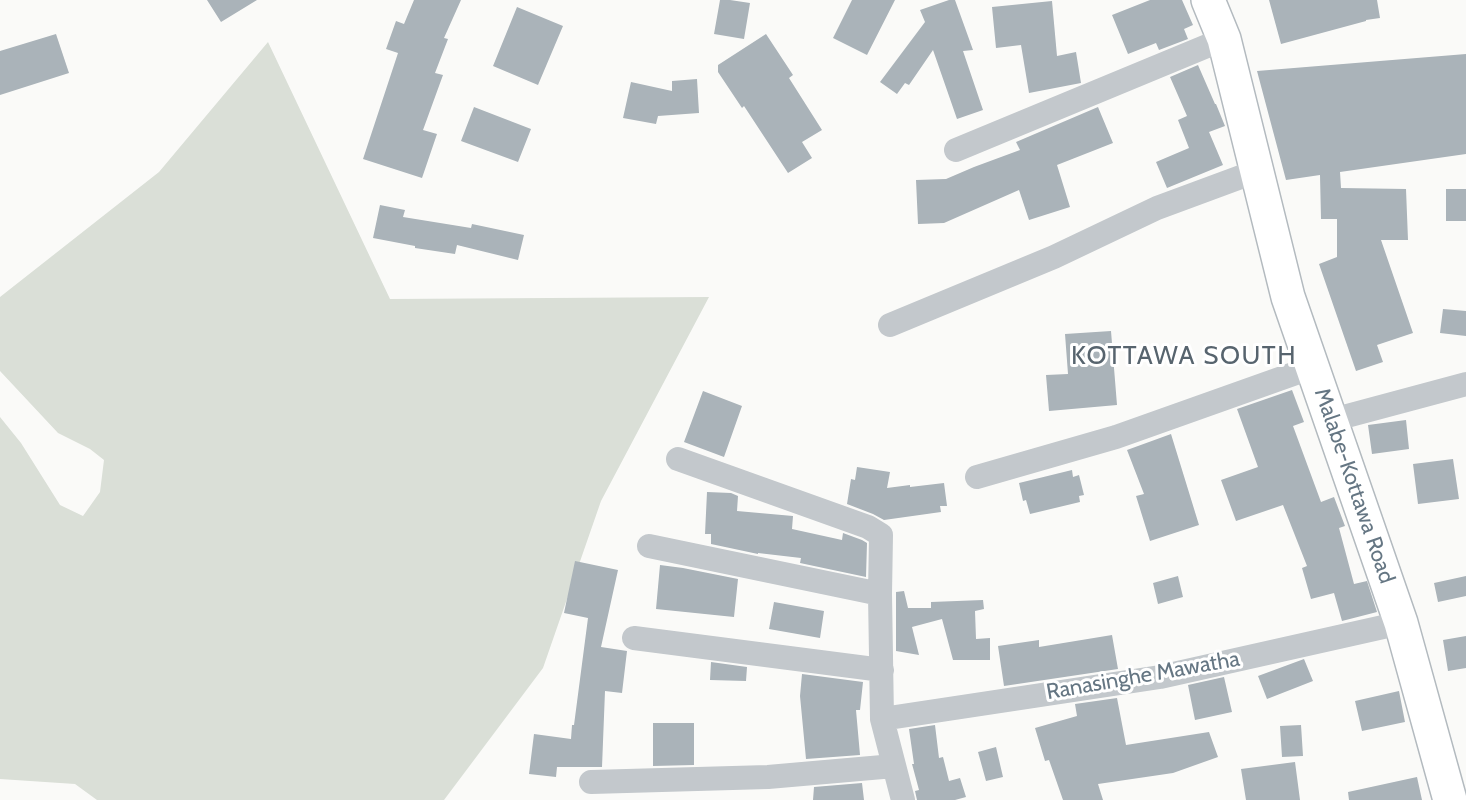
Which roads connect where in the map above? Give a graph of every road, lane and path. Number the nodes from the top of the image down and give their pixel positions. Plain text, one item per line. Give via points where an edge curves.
1 (1208, 0) edge
2 (1224, 39) junction
3 (956, 150) dead end
4 (1257, 171) junction
5 (890, 325) dead end
6 (1313, 367) junction
7 (1466, 384) edge
8 (1332, 420) junction
9 (678, 459) dead end
10 (977, 477) dead end
11 (649, 546) dead end
12 (880, 594) junction
13 (1401, 623) junction
14 (634, 638) dead end
15 (882, 670) junction
16 (882, 719) junction
17 (894, 766) junction
18 (591, 782) dead end
19 (903, 800) edge
20 (1450, 800) edge

1 - 2 main road, Malabe-Kottawa Road
2 - 3 street
2 - 4 main road, Malabe-Kottawa Road
4 - 5 street via 1157,208 1054,257
4 - 6 main road, Malabe-Kottawa Road via 1288,297
6 - 8 main road, Malabe-Kottawa Road
6 - 10 street via 1116,437
7 - 8 street
8 - 13 main road, Malabe-Kottawa Road
9 - 12 street via 882,535
11 - 12 street
12 - 15 street
13 - 16 street, Ranasinghe Mawatha via 1160,677
13 - 20 main road, Malabe-Kottawa Road
14 - 15 street
15 - 16 street
16 - 17 street
17 - 18 street via 768,777
17 - 19 street

